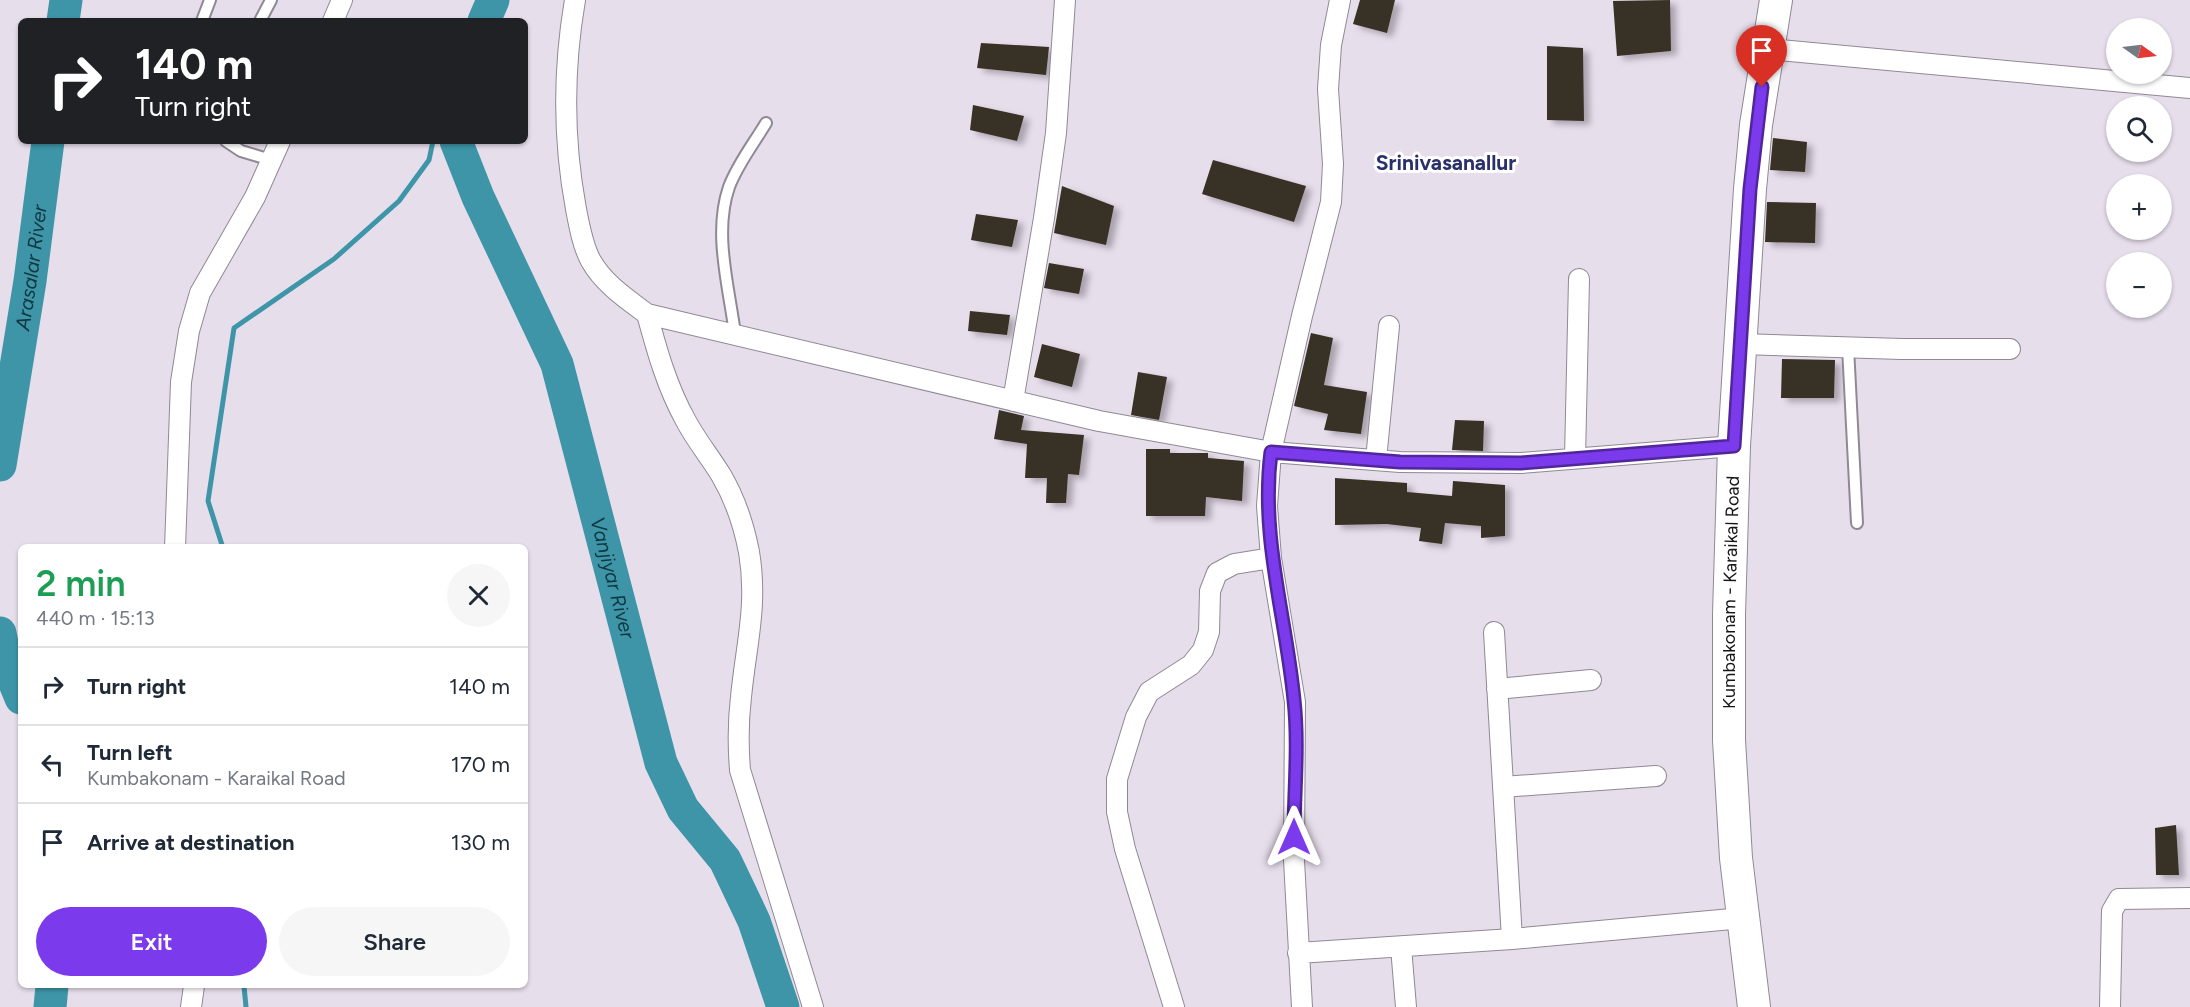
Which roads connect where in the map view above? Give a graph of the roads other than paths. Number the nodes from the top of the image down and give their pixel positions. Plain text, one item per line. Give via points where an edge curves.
1 (210, 0) edge
2 (271, 0) edge
3 (342, 0) edge
4 (575, 0) edge
5 (1065, 0) edge
6 (1340, 0) edge
7 (1776, 0) edge
8 (203, 18) edge
9 (262, 18) edge
10 (334, 18) edge
11 (1769, 49) junction
12 (2190, 88) edge
13 (766, 123) dead end
14 (230, 144) edge
15 (279, 144) edge
16 (271, 160) junction
17 (1579, 279) dead end
18 (647, 314) junction
19 (1389, 326) dead end
20 (735, 334) junction
21 (1741, 344) junction
22 (1848, 347) junction
23 (2010, 348) dead end
24 (1013, 401) junction
25 (1734, 446) junction
26 (1271, 452) junction
27 (1575, 458) junction
28 (1376, 460) junction
29 (1857, 523) dead end
30 (175, 544) edge
31 (1271, 558) junction
32 (1494, 632) dead end
33 (1591, 680) dead end
34 (1497, 689) junction
35 (1656, 776) dead end
36 (1503, 787) junction
37 (2190, 898) edge
38 (1743, 918) junction
39 (1512, 939) junction
40 (1401, 946) junction
41 (1298, 953) junction
42 (194, 988) edge
43 (191, 1007) edge
44 (813, 1007) edge
45 (1174, 1007) edge
46 (1302, 1007) edge
47 (1406, 1007) edge
48 (1754, 1007) edge
49 (2110, 1007) edge

1 - 8 lane
2 - 9 lane
3 - 10 street
4 - 18 street via 564,122 579,224 591,261 614,289
5 - 24 street via 1054,144
6 - 26 street via 1328,89 1333,164 1331,202
7 - 11 main road, Kumbakonam - Karaikal Road
11 - 12 street
11 - 21 main road, Kumbakonam - Karaikal Road via 1754,146
13 - 20 lane via 730,186 724,208 722,234
14 - 16 lane
15 - 16 street
16 - 30 street via 200,293 189,331 181,382
17 - 27 street
18 - 20 street
18 - 44 street via 672,395 722,477 736,506 748,551 752,627 740,704 740,770
19 - 28 street
20 - 24 street
21 - 22 street
21 - 25 main road, Kumbakonam - Karaikal Road
22 - 23 street
22 - 29 lane
24 - 26 street
25 - 27 street
25 - 38 main road, Kumbakonam - Karaikal Road via 1729,740
26 - 28 street
26 - 31 street via 1267,506
27 - 28 street via 1457,463
31 - 41 street via 1294,702
31 - 45 street via 1234,564 1217,573 1210,591 1209,632 1203,650 1191,664 1149,692 1132,726 1117,779 1117,812 1125,849
32 - 34 street
33 - 34 street
34 - 36 street
35 - 36 street
36 - 39 street
37 - 49 street via 2119,899 2112,911
38 - 39 street
38 - 48 main road, Kumbakonam - Karaikal Road
39 - 40 street
40 - 41 street
40 - 47 street
41 - 46 street
42 - 43 street

